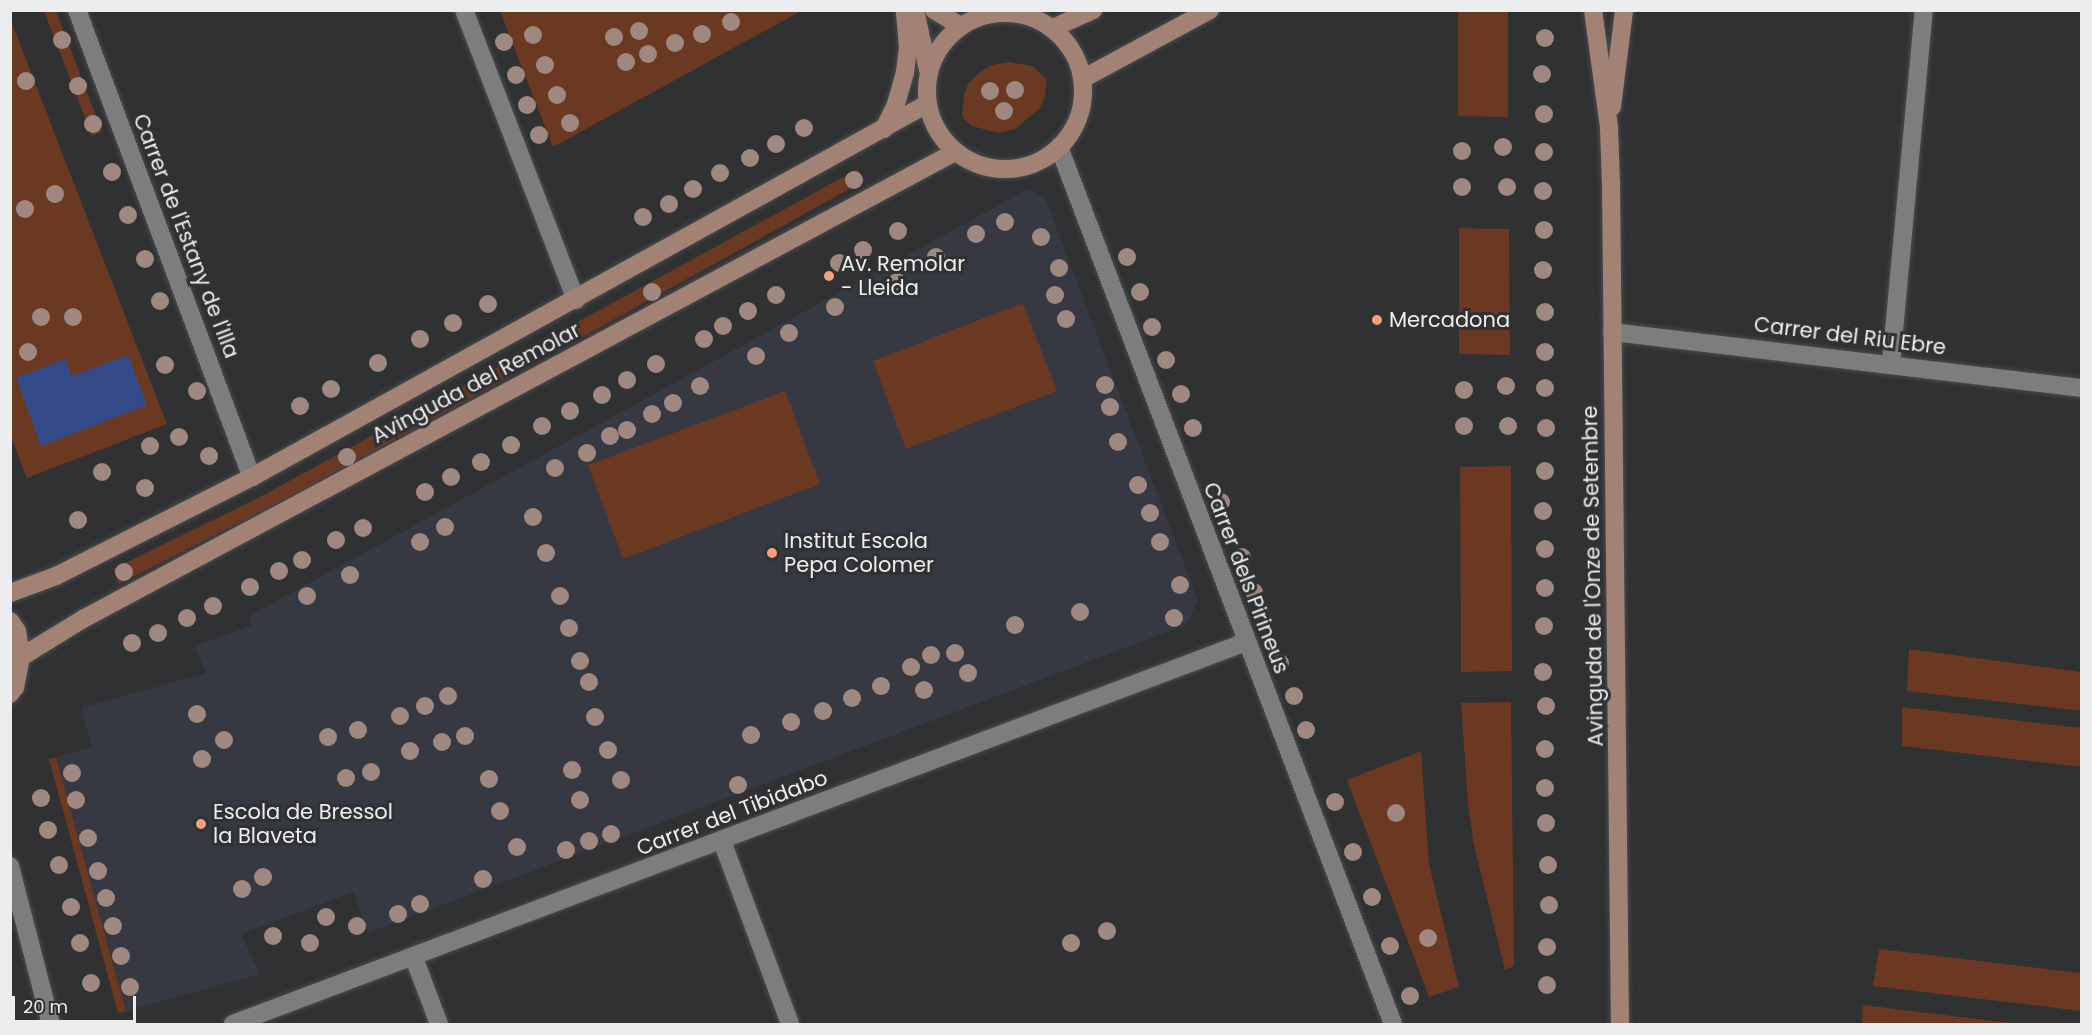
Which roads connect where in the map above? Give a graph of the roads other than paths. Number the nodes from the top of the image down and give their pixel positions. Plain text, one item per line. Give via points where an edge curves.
1 (77, 10) edge
2 (464, 10) edge
3 (905, 10) edge
4 (915, 10) edge
5 (934, 10) edge
6 (1093, 10) edge
7 (1210, 10) edge
8 (1593, 10) edge
9 (1624, 10) edge
10 (1924, 10) edge
11 (961, 26) junction
12 (1053, 28) junction
13 (929, 76) junction
14 (1084, 78) junction
15 (927, 104) junction
16 (1609, 127) junction
17 (884, 129) junction
18 (1059, 147) junction
19 (955, 152) junction
20 (576, 300) junction
21 (1612, 332) junction
22 (1891, 363) junction
23 (2082, 388) edge
24 (252, 477) junction
25 (10, 593) edge
26 (10, 621) edge
27 (1246, 642) junction
28 (21, 657) junction
29 (10, 694) edge
30 (722, 841) junction
31 (10, 866) edge
32 (414, 958) junction
33 (51, 1024) edge
34 (233, 1024) edge
35 (439, 1024) edge
36 (790, 1024) edge
37 (1393, 1024) edge
38 (1620, 1024) edge

1 - 24 street, Carrer de l'Estany de l'Illa
2 - 20 street
3 - 17 street via 905,72
4 - 13 street
5 - 11 street
6 - 12 street
7 - 14 street
8 - 16 street, Avinguda de l'Onze de Setembre
9 - 16 street, Avinguda de l'Onze de Setembre
10 - 22 street
11 - 12 street via 983,15 1008,14 1030,16
11 - 13 street via 950,33 934,55
12 - 14 street via 1074,52
13 - 15 street
14 - 18 street via 1075,125
15 - 17 street, Avinguda del Remolar
15 - 19 street via 936,128
16 - 21 street, Avinguda de l'Onze de Setembre
17 - 20 street, Avinguda del Remolar
18 - 19 street via 1041,160 1014,169 987,167
18 - 27 street, Carrer dels Pirineus
19 - 28 street, Avinguda del Remolar via 83,619
20 - 24 street, Avinguda del Remolar
21 - 22 street, Carrer del Riu Ebre
21 - 38 street, Avinguda de l'Onze de Setembre
22 - 23 street, Carrer del Riu Ebre
24 - 25 street, Avinguda del Remolar via 56,576
26 - 28 street via 17,631
27 - 30 street, Carrer del Tibidabo
27 - 37 street, Carrer dels Pirineus
28 - 29 street
30 - 32 street, Carrer del Tibidabo
30 - 36 street
31 - 33 street
32 - 34 street, Carrer del Tibidabo
32 - 35 street

